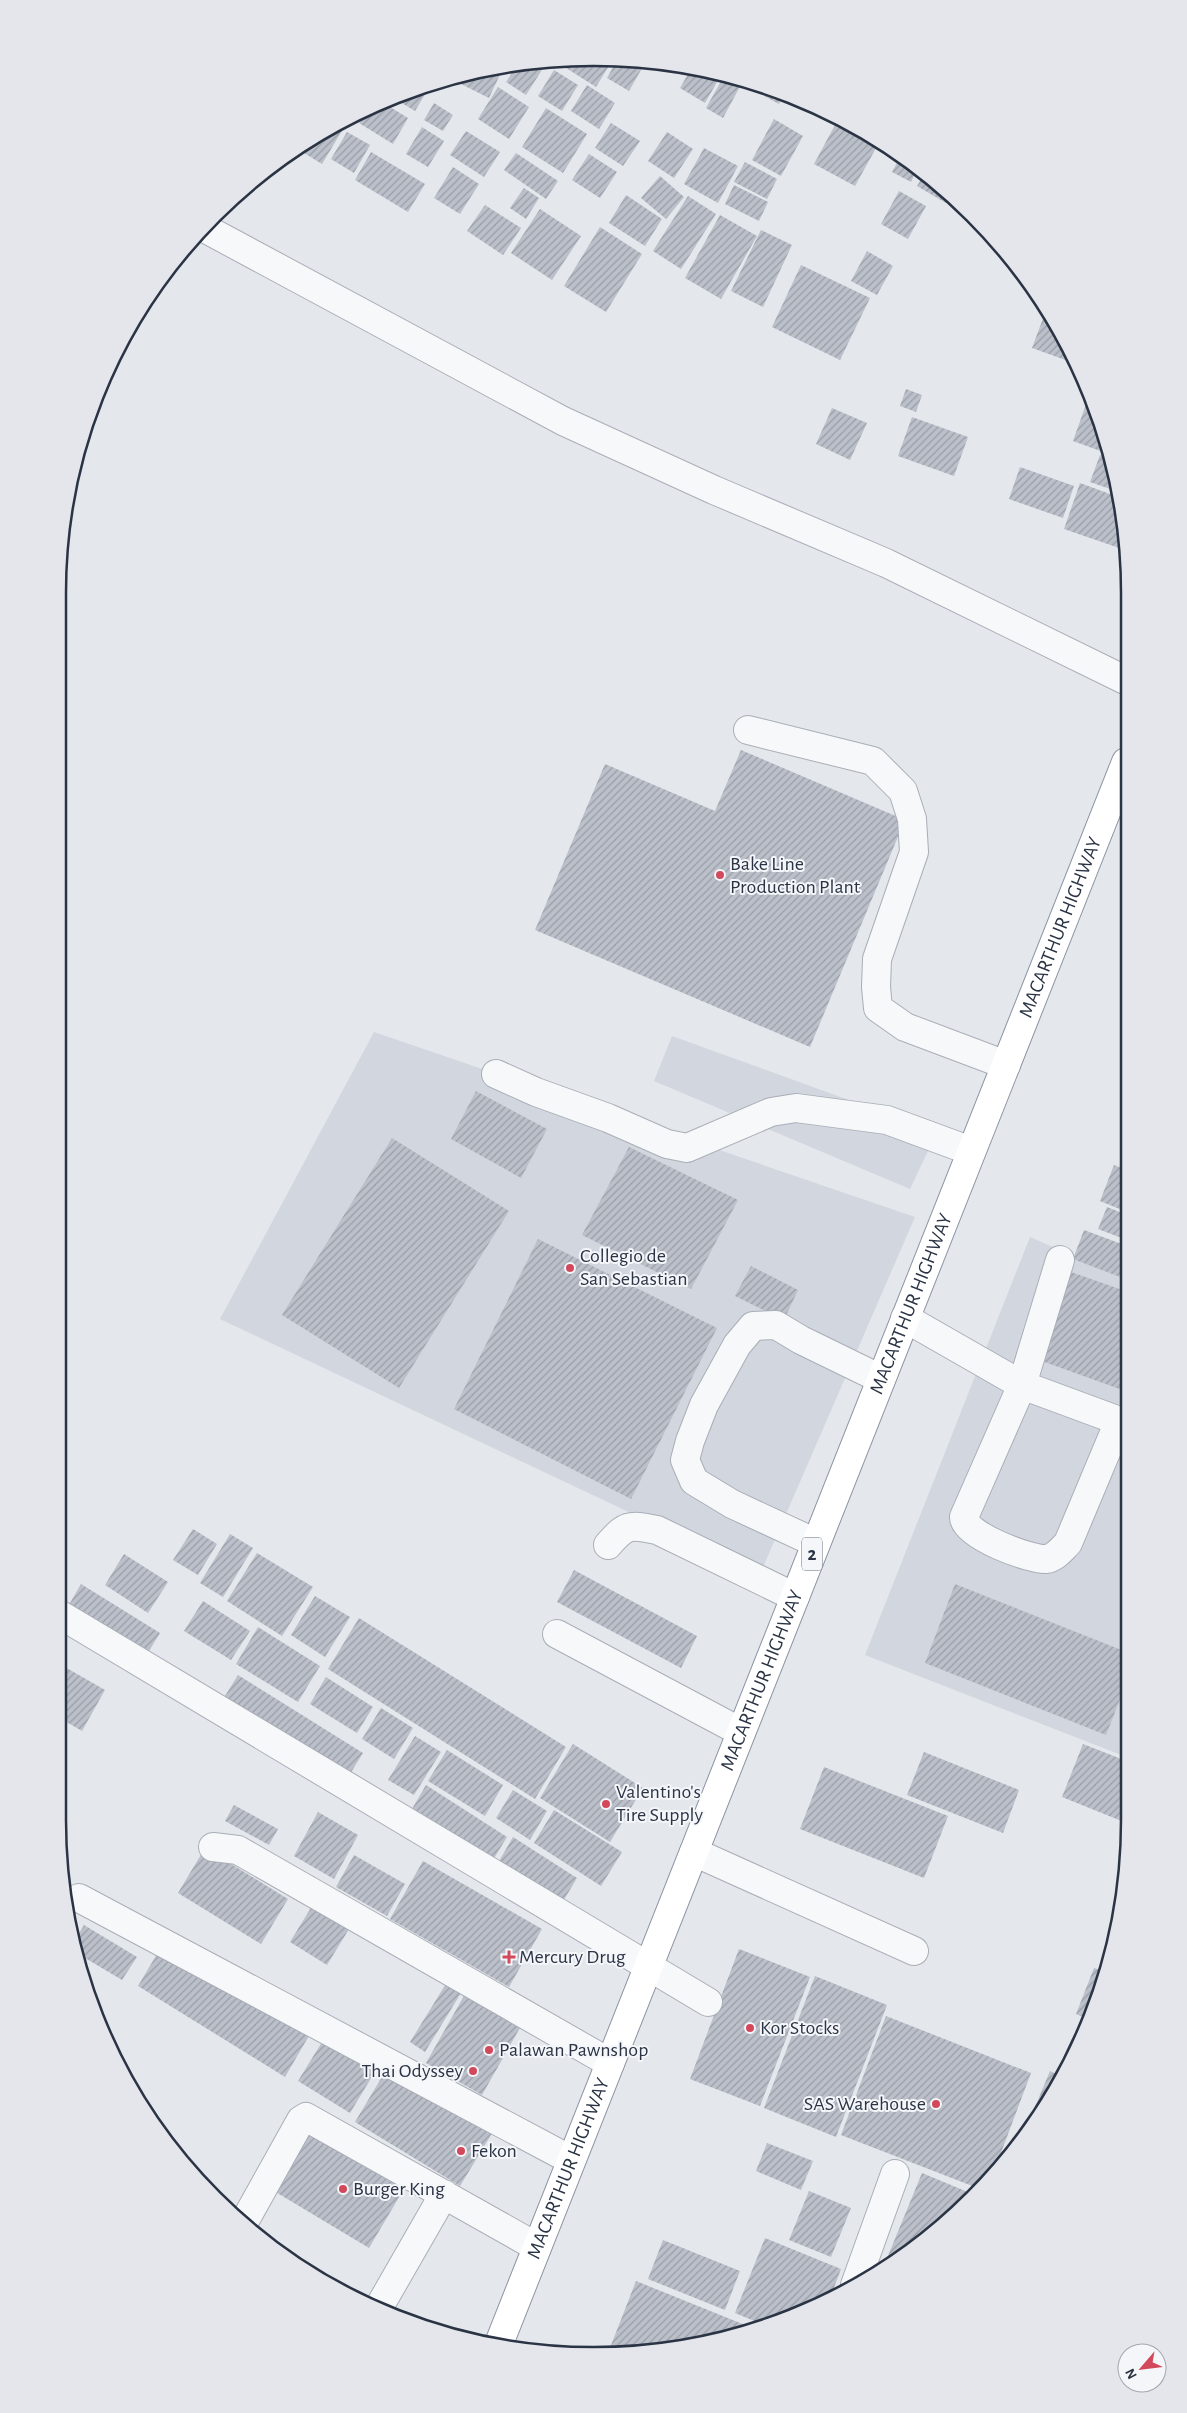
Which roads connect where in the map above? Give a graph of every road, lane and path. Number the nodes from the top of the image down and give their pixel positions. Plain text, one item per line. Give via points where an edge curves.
1 (211, 232) edge
2 (1121, 678) edge
3 (748, 730) dead end
4 (1121, 775) edge
5 (1006, 1065) junction
6 (496, 1074) dead end
7 (972, 1151) junction
8 (1060, 1260) dead end
9 (905, 1318) junction
10 (881, 1379) junction
11 (1022, 1385) junction
12 (816, 1543) junction
13 (608, 1545) dead end
14 (795, 1597) junction
15 (66, 1618) edge
16 (557, 1634) dead end
17 (741, 1732) junction
18 (213, 1847) dead end
19 (694, 1852) junction
20 (79, 1898) dead end
21 (914, 1951) dead end
22 (648, 1966) junction
23 (708, 2002) dead end
24 (610, 2063) junction
25 (571, 2160) junction
26 (895, 2174) dead end
27 (444, 2194) junction
28 (247, 2217) edge
29 (537, 2247) junction
30 (859, 2275) edge
31 (382, 2302) edge
32 (501, 2338) edge

1 - 2 street via 563,421 886,563
3 - 5 street via 873,761 903,791 912,819 914,852 876,959 878,1008 905,1026
4 - 5 highway, MACARTHUR HIGHWAY / 2
5 - 7 highway, MACARTHUR HIGHWAY / 2
6 - 7 street via 667,1144 687,1148 771,1112 796,1108 886,1120
7 - 9 highway, MACARTHUR HIGHWAY / 2
8 - 11 street
9 - 10 highway, MACARTHUR HIGHWAY / 2
9 - 11 street
10 - 12 highway, MACARTHUR HIGHWAY / 2
10 - 12 street via 776,1325 753,1326 737,1346 704,1404 685,1460 694,1481 732,1504
11 - 11 street via 1114,1419 1117,1426 1068,1543 1047,1559 1017,1553 977,1534 964,1522
12 - 14 highway, MACARTHUR HIGHWAY / 2
13 - 14 street via 621,1530 634,1526 657,1530
14 - 17 highway, MACARTHUR HIGHWAY / 2
15 - 22 street
16 - 17 street
17 - 19 highway, MACARTHUR HIGHWAY / 2
18 - 24 street via 238,1850
19 - 21 street
19 - 22 highway, MACARTHUR HIGHWAY / 2
20 - 25 street
22 - 23 street
22 - 24 highway, MACARTHUR HIGHWAY / 2
24 - 25 highway, MACARTHUR HIGHWAY / 2
25 - 29 highway, MACARTHUR HIGHWAY / 2
26 - 30 street
27 - 28 street via 306,2117 301,2120
27 - 29 street
27 - 31 street
29 - 32 highway, MACARTHUR HIGHWAY / 2

